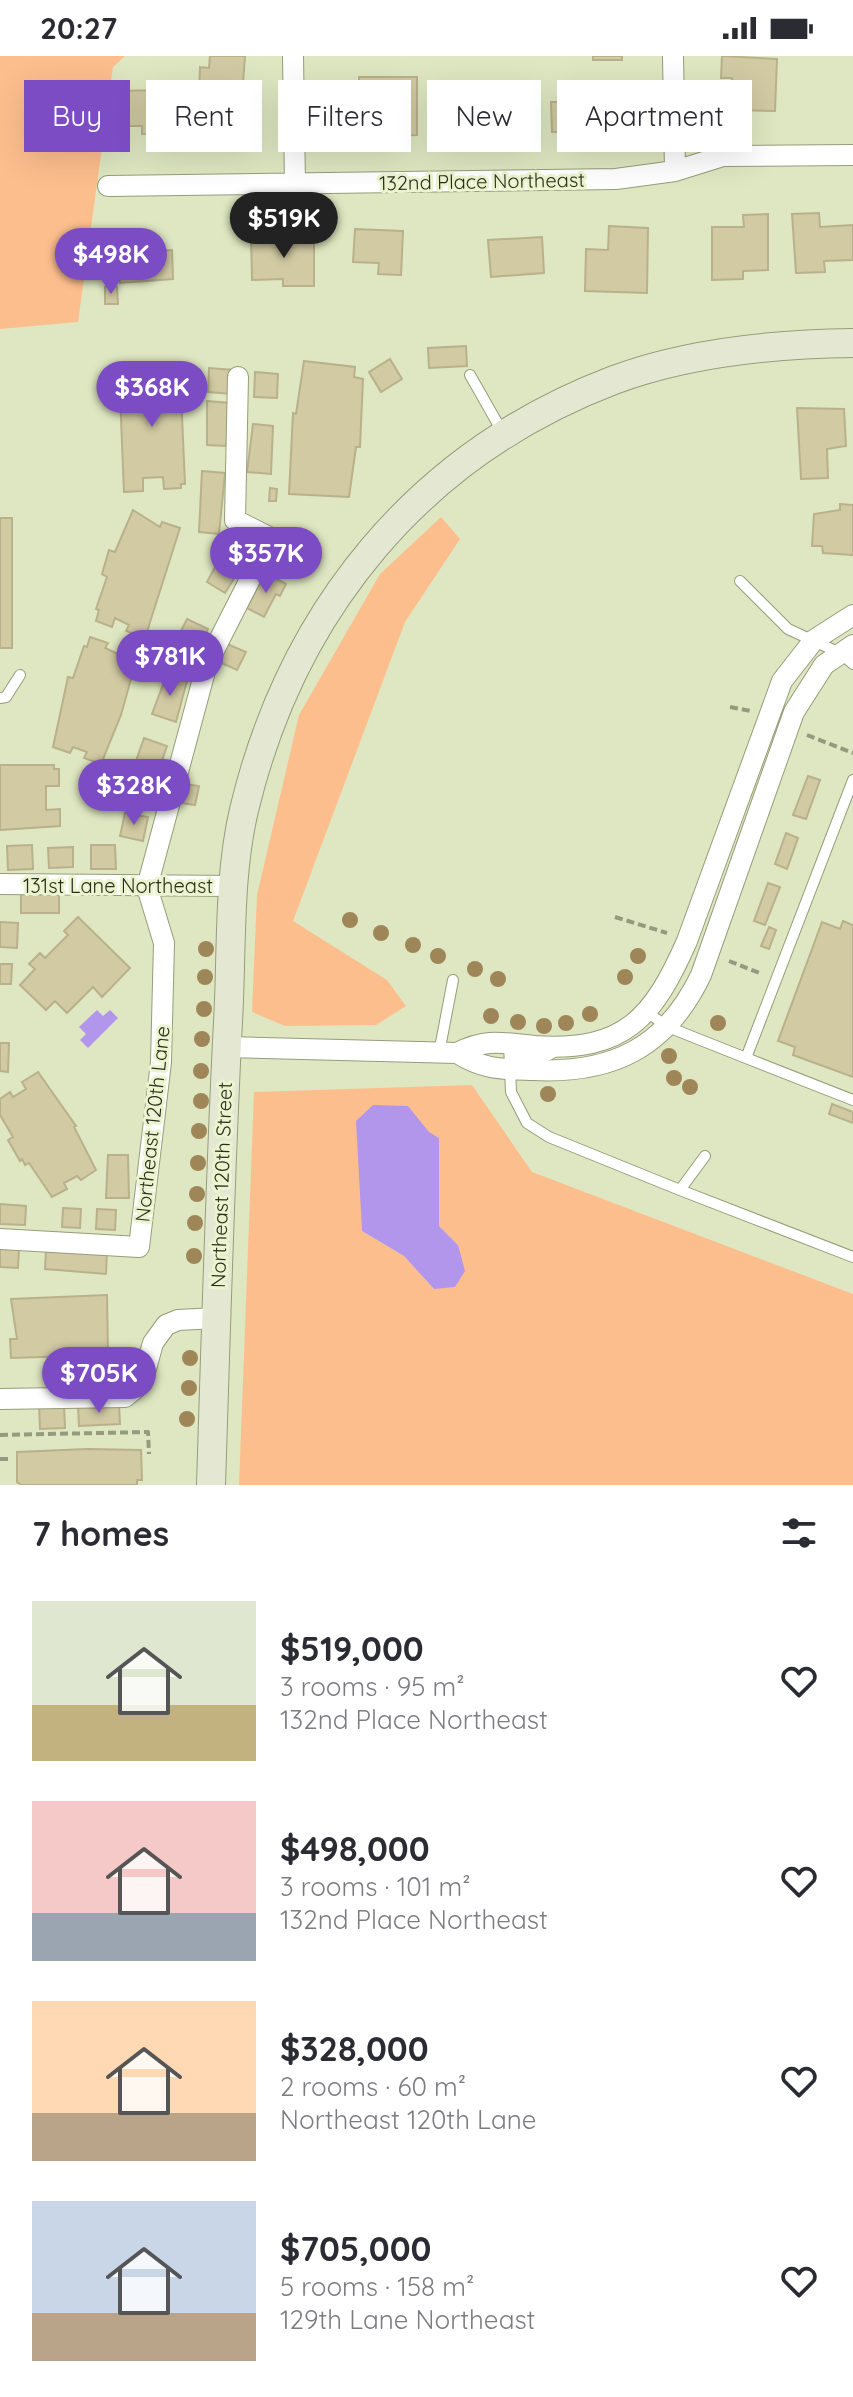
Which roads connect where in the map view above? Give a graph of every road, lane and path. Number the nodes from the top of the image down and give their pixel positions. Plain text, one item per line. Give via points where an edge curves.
1 (293, 56) edge
2 (673, 56) edge
3 (853, 155) edge
4 (675, 171) junction
5 (295, 183) junction
6 (108, 186) dead end
7 (853, 343) edge
8 (470, 375) dead end
9 (238, 377) dead end
10 (504, 435) junction
11 (740, 581) dead end
12 (853, 615) edge
13 (814, 640) junction
14 (849, 654) edge
15 (20, 675) dead end
16 (0, 698) edge
17 (730, 707) dead end
18 (757, 711) dead end
19 (797, 731) dead end
20 (853, 753) edge
21 (853, 780) edge
22 (0, 884) edge
23 (235, 886) junction
24 (147, 887) junction
25 (615, 917) dead end
26 (677, 936) dead end
27 (728, 961) dead end
28 (777, 979) junction
29 (453, 980) dead end
30 (648, 1013) junction
31 (668, 1027) junction
32 (227, 1047) junction
33 (448, 1053) junction
34 (509, 1057) junction
35 (746, 1058) junction
36 (853, 1100) edge
37 (705, 1156) dead end
38 (680, 1190) junction
39 (0, 1239) edge
40 (853, 1257) edge
41 (216, 1318) junction
42 (0, 1399) edge
43 (0, 1435) edge
44 (149, 1454) dead end
45 (0, 1459) edge
46 (10, 1459) dead end
47 (211, 1485) edge

1 - 5 street
2 - 4 street
3 - 4 street, 132nd Place Northeast via 723,156
4 - 5 street, 132nd Place Northeast via 616,179
5 - 6 street, 132nd Place Northeast
7 - 10 street, Northeast 120th Street via 685,360 616,379
8 - 10 lane
9 - 24 street via 235,520 271,538 207,664
10 - 23 street, Northeast 120th Street via 444,479 387,532 311,633 263,741 243,815
11 - 13 lane via 788,629
12 - 13 street
13 - 14 lane
13 - 30 street via 782,681 687,941
14 - 31 street via 808,686 794,712 701,975
15 - 16 lane
17 - 18 path
19 - 20 path
21 - 28 lane
22 - 24 street, 131st Lane Northeast
23 - 24 street, 131st Lane Northeast
23 - 32 street, Northeast 120th Street
24 - 39 street, Northeast 120th Lane via 164,958 161,1062 139,1247
25 - 26 path
27 - 28 path
28 - 35 lane
29 - 33 lane
30 - 31 lane
30 - 34 street via 622,1032
31 - 34 street via 599,1067 567,1072
31 - 35 lane
32 - 33 street
32 - 41 street, Northeast 120th Street
33 - 34 street via 480,1042
34 - 38 lane via 511,1092 527,1123
35 - 36 lane
37 - 38 lane
38 - 40 lane
41 - 42 street via 166,1325 153,1343 142,1383 125,1397
41 - 47 street, Northeast 120th Street
43 - 44 path via 148,1432
45 - 46 path

